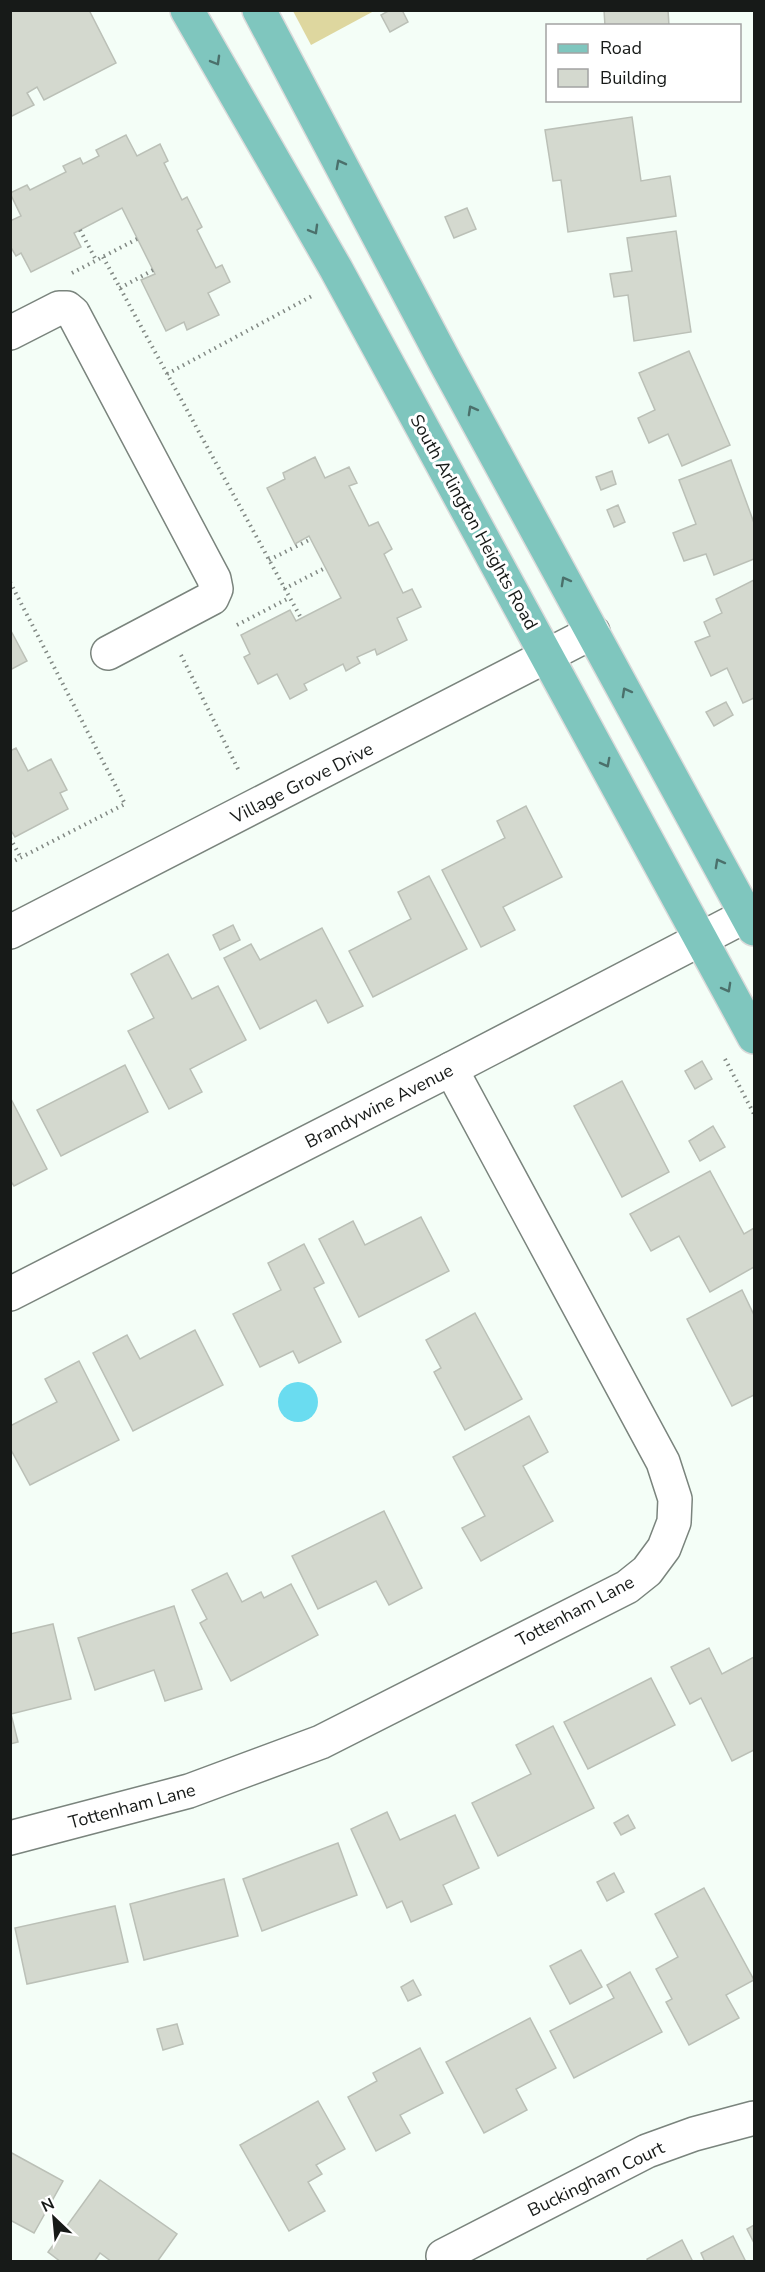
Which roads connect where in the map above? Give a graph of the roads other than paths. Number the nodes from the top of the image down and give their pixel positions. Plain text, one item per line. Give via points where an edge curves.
1 (187, 10) edge
2 (259, 10) edge
3 (10, 333) edge
4 (593, 632) junction
5 (108, 654) dead end
6 (548, 656) junction
7 (751, 922) edge
8 (10, 932) edge
9 (700, 939) junction
10 (754, 1037) edge
11 (450, 1069) junction
12 (10, 1294) edge
13 (10, 1838) edge
14 (754, 2118) edge
15 (443, 2256) dead end

1 -> 6 main road, South Arlington Heights Road via 336,269
4 -> 2 main road
3 - 5 street via 59,308 67,308 73,314 214,579 216,590 212,598
4 - 6 street, Village Grove Drive
7 -> 4 main road
6 - 8 street, Village Grove Drive
6 -> 9 main road, South Arlington Heights Road
7 - 9 street, Brandywine Avenue
9 -> 10 main road, South Arlington Heights Road
9 - 11 street, Brandywine Avenue
11 - 12 street, Brandywine Avenue
11 - 13 street, Tottenham Lane via 663,1462 675,1499 674,1522 664,1548 647,1572 627,1587 321,1742 189,1791
14 - 15 street, Buckingham Court via 646,2151

